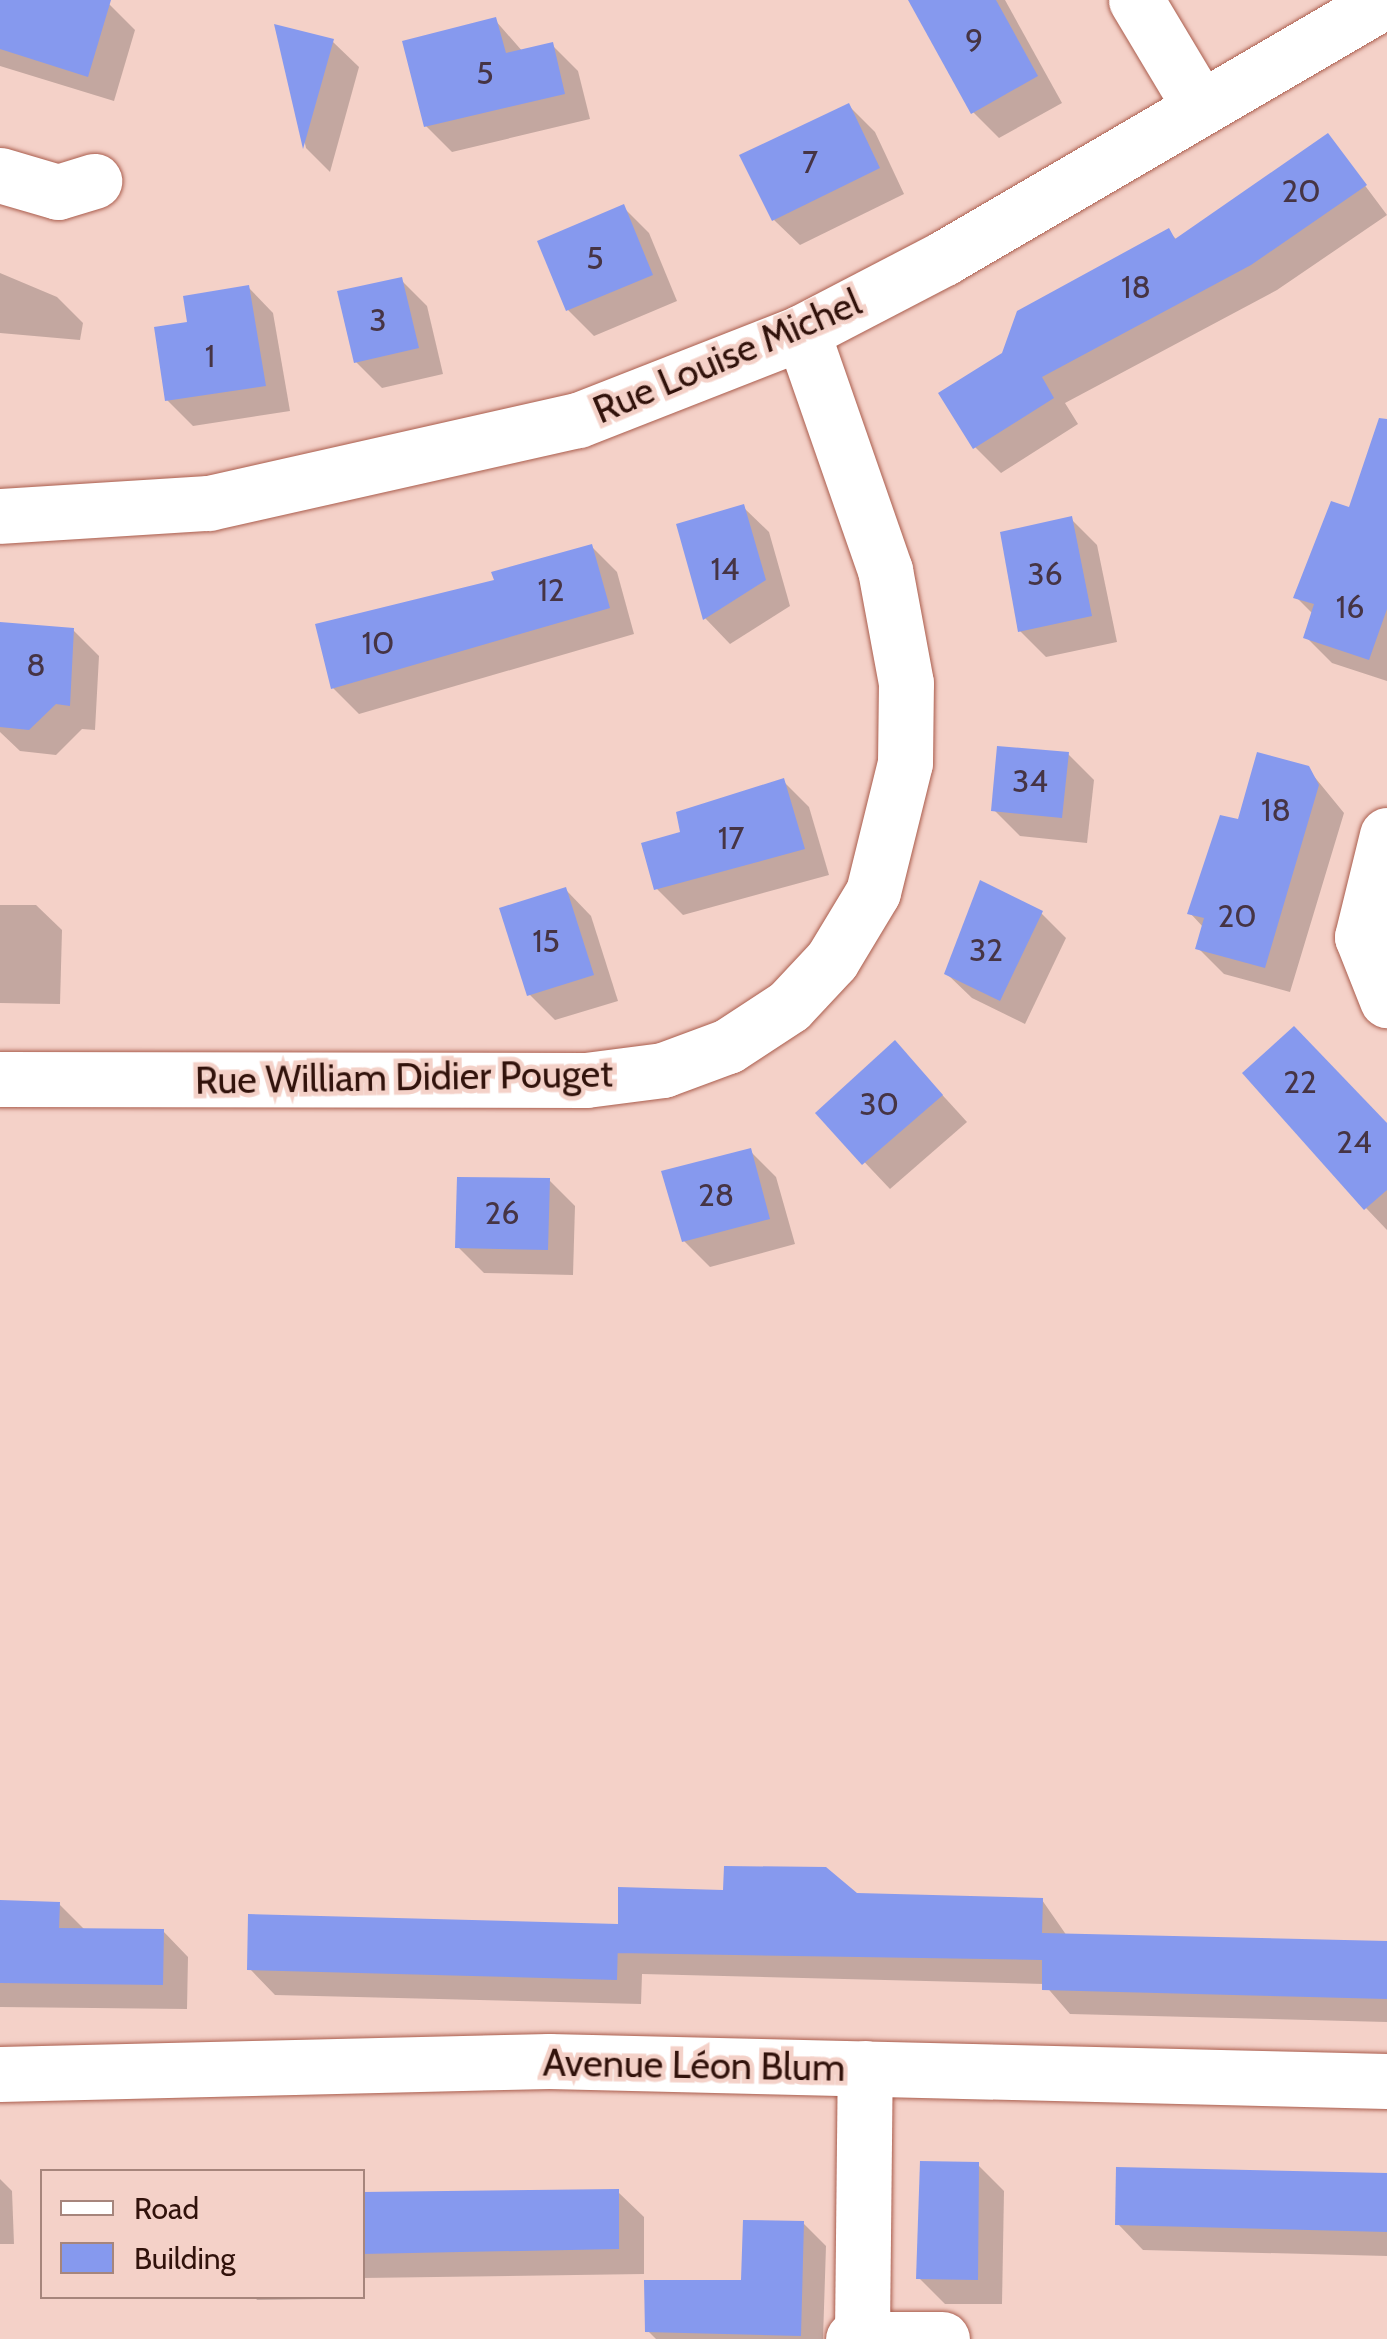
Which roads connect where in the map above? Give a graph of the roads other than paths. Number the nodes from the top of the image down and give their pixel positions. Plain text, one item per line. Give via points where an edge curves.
1 (1136, 0) edge
2 (1386, 0) edge
3 (1200, 107) junction
4 (0, 175) edge
5 (94, 181) dead end
6 (802, 332) junction
7 (0, 516) edge
8 (1387, 835) edge
9 (1387, 1000) edge
10 (0, 1078) edge
11 (866, 2068) junction
12 (0, 2074) edge
13 (1387, 2081) edge
14 (857, 2336) edge
15 (942, 2339) edge

1 - 3 street
2 - 3 street, Rue Louise Michel
3 - 6 street, Rue Louise Michel
4 - 5 street via 58,192
6 - 7 street, Rue Louise Michel via 578,420 432,460 209,503
6 - 10 street, Rue William Didier Pouget via 886,570 906,683 905,764 873,892 832,960 788,1006 728,1046 663,1070 586,1080
8 - 9 street via 1362,937
11 - 12 street, Avenue Léon Blum via 549,2061
11 - 13 street, Avenue Léon Blum
11 - 14 street
14 - 15 street

